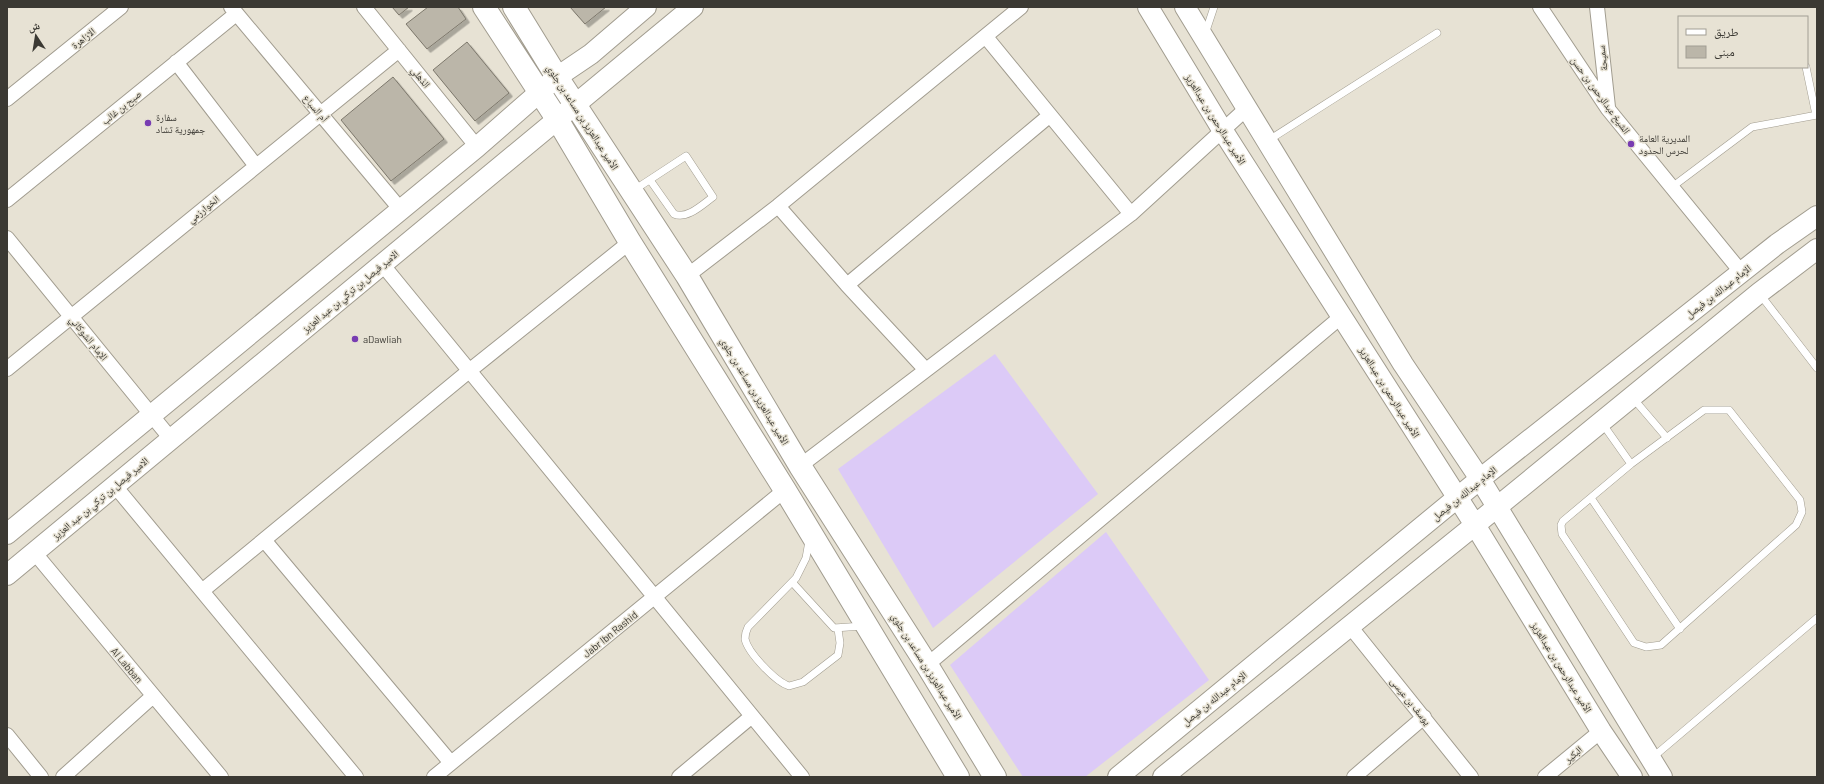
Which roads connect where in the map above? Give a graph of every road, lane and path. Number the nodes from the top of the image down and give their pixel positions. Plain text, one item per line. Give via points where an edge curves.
1 (121, 7) edge
2 (364, 7) edge
3 (484, 7) edge
4 (514, 7) edge
5 (646, 7) edge
6 (693, 7) edge
7 (1021, 7) edge
8 (1148, 7) edge
9 (1185, 7) edge
10 (1214, 7) edge
11 (1540, 7) edge
12 (1596, 7) edge
13 (233, 10) edge
14 (1437, 33) dead end
15 (986, 37) junction
16 (1204, 38) junction
17 (400, 50) junction
18 (176, 62) junction
19 (1806, 68) edge
20 (556, 77) junction
21 (539, 93) junction
22 (7, 99) edge
23 (575, 104) junction
24 (1246, 109) junction
25 (1608, 109) junction
26 (320, 114) junction
27 (1816, 115) edge
28 (1049, 116) junction
29 (557, 119) junction
30 (1223, 131) junction
31 (1266, 142) junction
32 (477, 147) junction
33 (256, 166) junction
34 (641, 186) junction
35 (1672, 187) junction
36 (7, 200) edge
37 (778, 206) junction
38 (401, 210) junction
39 (1131, 214) junction
40 (1817, 216) edge
41 (7, 238) edge
42 (630, 242) junction
43 (1817, 249) edge
44 (382, 264) junction
45 (1742, 273) junction
46 (687, 276) junction
47 (847, 285) junction
48 (1759, 293) junction
49 (1342, 316) junction
50 (71, 317) junction
51 (1817, 368) edge
52 (7, 369) edge
53 (925, 369) junction
54 (469, 371) junction
55 (1632, 397) junction
56 (152, 415) junction
57 (1602, 422) junction
58 (1667, 438) junction
59 (171, 439) junction
60 (1631, 464) junction
61 (800, 466) junction
62 (1480, 479) junction
63 (115, 486) junction
64 (785, 490) junction
65 (1457, 498) junction
66 (1590, 498) junction
67 (1497, 507) junction
68 (1475, 525) junction
69 (811, 533) junction
70 (7, 534) edge
71 (264, 540) junction
72 (34, 552) junction
73 (7, 575) edge
74 (792, 582) junction
75 (202, 591) junction
76 (654, 597) junction
77 (1817, 618) edge
78 (1350, 625) junction
79 (867, 626) junction
80 (838, 629) junction
81 (1680, 629) junction
82 (1270, 652) junction
83 (927, 666) junction
84 (1291, 672) junction
85 (153, 696) junction
86 (1216, 696) junction
87 (752, 716) junction
88 (1237, 716) junction
89 (1424, 717) junction
90 (1601, 731) junction
91 (7, 735) edge
92 (1651, 759) junction
93 (451, 763) junction
94 (41, 777) edge
95 (63, 777) edge
96 (220, 777) edge
97 (356, 777) edge
98 (434, 777) edge
99 (679, 777) edge
100 (802, 777) edge
101 (958, 777) edge
102 (995, 777) edge
103 (1118, 777) edge
104 (1163, 777) edge
105 (1354, 777) edge
106 (1471, 777) edge
107 (1545, 777) edge
108 (1632, 777) edge
109 (1662, 777) edge

1 - 22 street, الازاهرة
2 - 17 street, الذهلي
3 - 21 main road
4 - 20 main road, الأمير عبدالعزيز بن مساعد بن جلوي
5 - 20 street via 591,54
6 - 23 street, الامير فيصل بن تركي بن عبد العزيز
7 - 15 street
8 - 30 street, الأمير عبدالرحمن بن عبدالعزيز
9 - 16 street
10 - 16 lane
11 - 25 street, الشيخ عبدالرحمن بن حسن
12 - 25 street, سميحة
13 - 18 street, صبح بن غالب
13 - 26 street, أم السباع
14 - 31 lane
15 - 28 street
15 - 37 street
16 - 24 street
17 - 26 street, الخوارزمي
17 - 32 street, الذهلي
18 - 33 street
18 - 36 street, صبح بن غالب
19 - 27 lane
20 - 21 street
20 - 23 main road, الأمير عبدالعزيز بن مساعد بن جلوي
21 - 29 main road
21 - 32 street
23 - 29 street, الامير فيصل بن تركي بن عبد العزيز
23 - 34 main road, الأمير عبدالعزيز بن مساعد بن جلوي
24 - 30 street
24 - 31 street
25 - 35 street, الشيخ عبدالرحمن بن حسن
26 - 33 street, الخوارزمي
26 - 38 street, أم السباع
27 - 35 lane via 1752,127
28 - 39 street
28 - 47 street
29 - 42 main road
29 - 44 street, الامير فيصل بن تركي بن عبد العزيز
30 - 39 street
30 - 49 street, الأمير عبدالرحمن بن عبدالعزيز
31 - 62 street via 1403,364
32 - 38 street
33 - 50 street, الخوارزمي
34 - 34 lane via 679,216 713,197 686,156
34 - 46 main road, الأمير عبدالعزيز بن مساعد بن جلوي
35 - 45 street, الشيخ عبدالرحمن بن حسن
37 - 46 street
37 - 47 street
38 - 56 street
39 - 53 street
40 - 45 street, الإمام عبدالله بن فيصل
41 - 50 street, الإمام الشوكاني
42 - 54 street
42 - 64 main road
43 - 48 street
44 - 54 street
44 - 59 street, الامير فيصل بن تركي بن عبد العزيز
45 - 62 street, الإمام عبدالله بن فيصل
46 - 61 main road, الأمير عبدالعزيز بن مساعد بن جلوي
47 - 53 street
48 - 51 lane
48 - 55 street
49 - 65 street, الأمير عبدالرحمن بن عبدالعزيز
49 - 83 street
50 - 52 street, الخوارزمي
50 - 56 street, الإمام الشوكاني
53 - 61 street
54 - 71 street
54 - 76 street
55 - 57 street
55 - 58 lane
56 - 59 street, الإمام الشوكاني
56 - 70 street
57 - 60 lane
57 - 67 street
58 - 60 lane
58 - 81 lane via 1704,410 1729,410 1800,500 1802,512 1796,525
59 - 63 street, الامير فيصل بن تركي بن عبد العزيز
60 - 66 lane
61 - 83 main road, الأمير عبدالعزيز بن مساعد بن جلوي
62 - 65 street, الإمام عبدالله بن فيصل
62 - 67 street
63 - 72 street, الامير فيصل بن تركي بن عبد العزيز
63 - 75 street
64 - 69 main road
64 - 76 street, Jabr Ibn Rashid
65 - 68 street, الأمير عبدالرحمن بن عبدالعزيز
65 - 82 street, الإمام عبدالله بن فيصل
66 - 81 lane
66 - 81 lane via 1563,521 1562,534 1634,643 1646,647 1662,645
67 - 68 street
67 - 92 street
68 - 78 street
68 - 90 street, الأمير عبدالرحمن بن عبدالعزيز
69 - 74 lane via 804,563
69 - 79 main road
71 - 75 street
71 - 93 street
72 - 73 street, الامير فيصل بن تركي بن عبد العزيز
72 - 85 street, Al Labban
74 - 80 lane via 832,627
74 - 80 lane via 748,627 745,634 749,649 776,678 789,686 796,685 838,655
75 - 97 street
76 - 87 street
76 - 93 street, Jabr Ibn Rashid
77 - 92 lane
78 - 84 street
78 - 89 street, يوسف بن عيسى
79 - 80 lane
79 - 101 main road
82 - 84 street via 1264,661 1268,674 1278,678
82 - 86 street, الإمام عبدالله بن فيصل
83 - 102 main road, الأمير عبدالعزيز بن مساعد بن جلوي
84 - 88 street
85 - 95 street
85 - 96 street, Al Labban
86 - 88 street via 1228,691 1239,696 1242,708
86 - 103 street, الإمام عبدالله بن فيصل
87 - 99 street
87 - 100 street
88 - 104 street
89 - 105 street
89 - 106 street, يوسف بن عيسى
90 - 107 street, البكير
90 - 108 street, الأمير عبدالرحمن بن عبدالعزيز
91 - 94 street
92 - 109 street
93 - 98 street, Jabr Ibn Rashid

